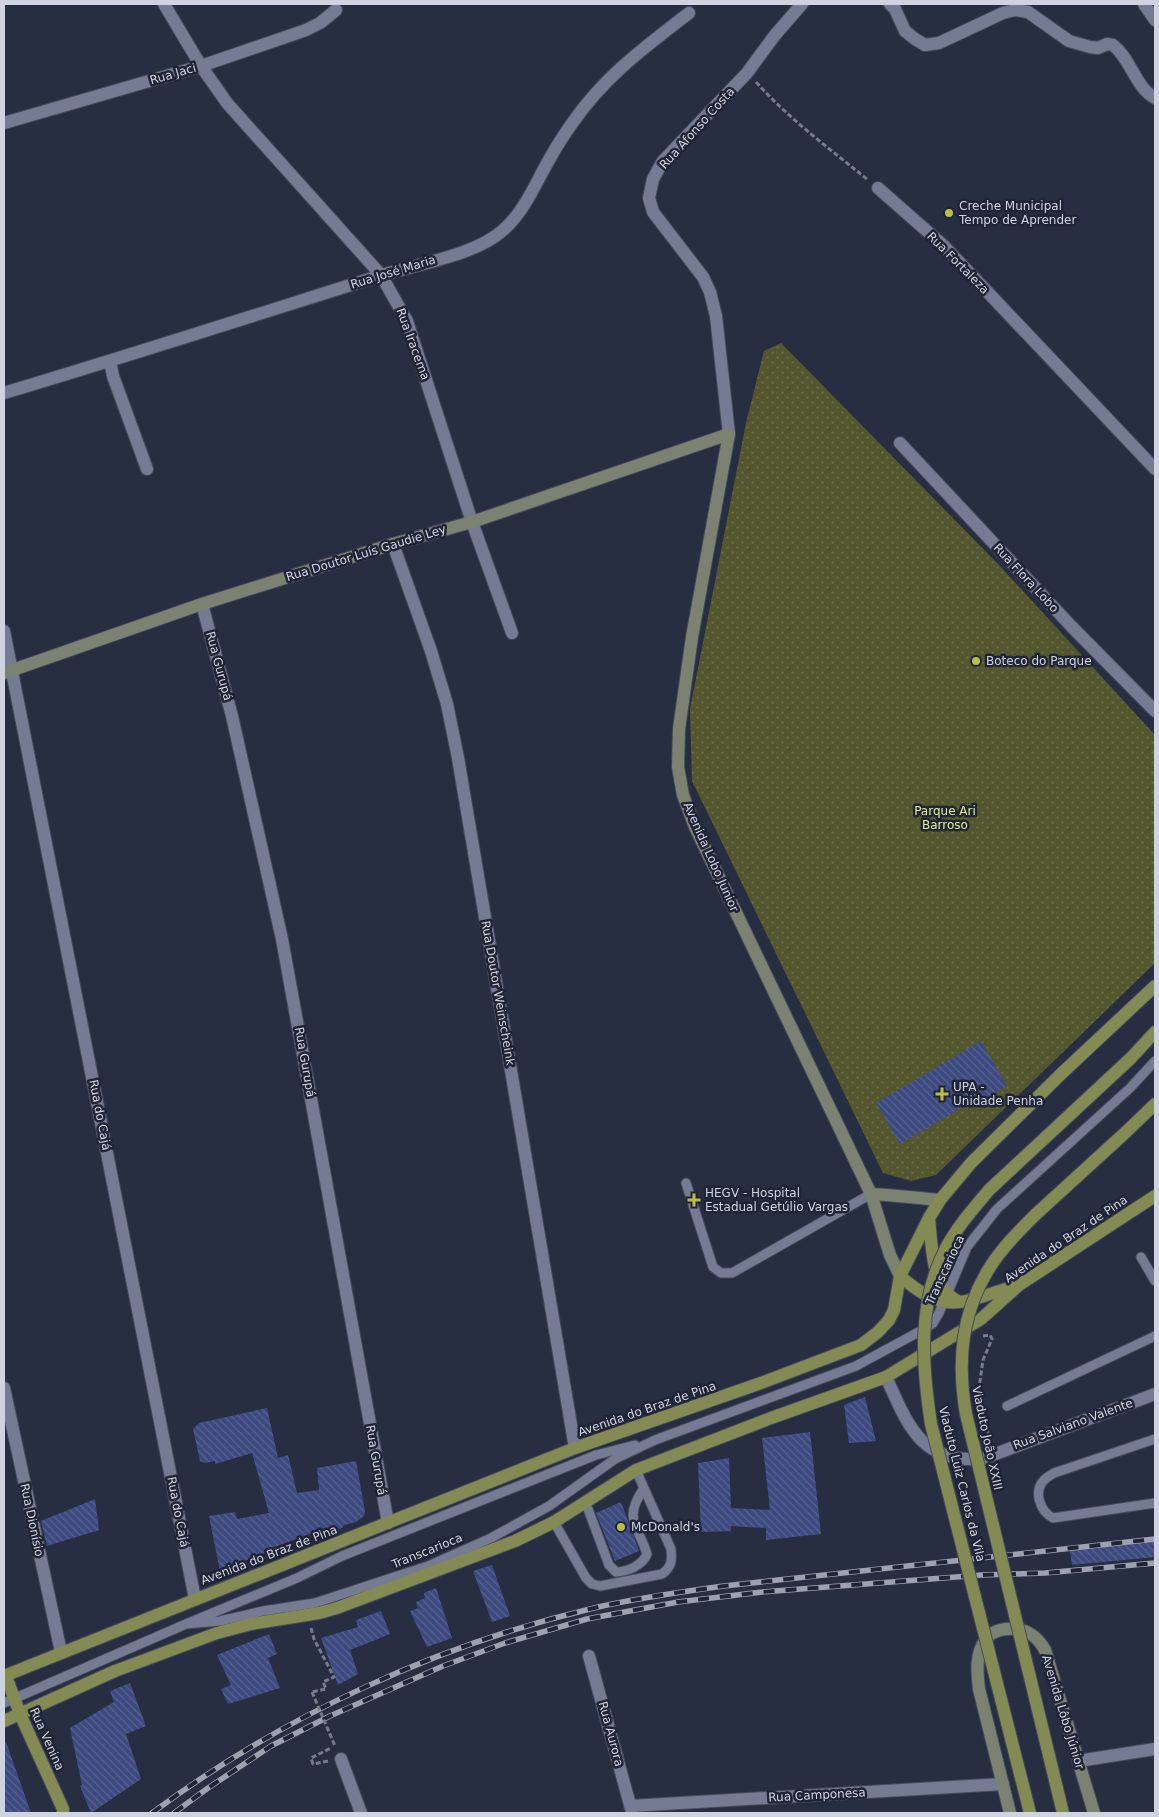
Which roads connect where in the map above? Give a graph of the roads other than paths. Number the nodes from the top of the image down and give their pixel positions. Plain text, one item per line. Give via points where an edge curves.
1 (164, 4) edge
2 (802, 4) edge
3 (890, 4) edge
4 (1144, 4) edge
5 (336, 10) dead end
6 (689, 13) dead end
7 (1155, 20) edge
8 (201, 66) junction
9 (1155, 98) edge
10 (4, 123) edge
11 (878, 188) road end
12 (381, 275) junction
13 (110, 361) junction
14 (4, 393) edge
15 (729, 434) junction
16 (900, 443) dead end
17 (147, 469) dead end
18 (1155, 469) edge
19 (472, 522) junction
20 (393, 544) junction
21 (202, 604) junction
22 (4, 630) edge
23 (512, 633) dead end
24 (8, 672) edge
25 (1155, 711) edge
26 (1155, 986) edge
27 (1155, 1032) edge
28 (1155, 1061) edge
29 (1155, 1104) edge
30 (686, 1183) dead end
31 (871, 1194) junction
32 (1155, 1196) edge
33 (940, 1200) junction
34 (929, 1218) junction
35 (1141, 1257) dead end
36 (900, 1276) junction
37 (1155, 1281) edge
38 (1019, 1285) junction
39 (946, 1298) junction
40 (1155, 1336) edge
41 (886, 1377) junction
42 (4, 1388) edge
43 (1155, 1394) edge
44 (1008, 1406) dead end
45 (1155, 1439) edge
46 (655, 1440) junction
47 (575, 1448) junction
48 (636, 1470) junction
49 (644, 1488) junction
50 (585, 1501) junction
51 (1155, 1503) edge
52 (554, 1522) junction
53 (388, 1523) junction
54 (195, 1599) junction
55 (186, 1624) junction
56 (61, 1652) junction
57 (589, 1656) dead end
58 (5, 1676) edge
59 (9, 1701) edge
60 (20, 1714) junction
61 (4, 1721) edge
62 (1155, 1749) edge
63 (341, 1759) road end
64 (1078, 1761) junction
65 (1003, 1784) junction
66 (632, 1810) edge
67 (63, 1813) edge
68 (361, 1813) edge
69 (1010, 1813) edge
70 (1030, 1813) edge
71 (1063, 1813) edge
72 (1094, 1813) edge

1 - 8 street, Rua Iracema
2 - 15 street, Rua Afonso Costa via 747,73 663,161 653,179 649,198 653,212 703,277 710,292 716,316
3 - 9 street via 906,31 925,44 939,43 1003,13 1015,10 1028,12 1069,41 1098,48 1113,44 1126,58 1142,86
4 - 7 street
5 - 8 street, Rua Jaci via 306,30
6 - 12 street, Rua José Maria via 599,88 553,152 521,211 502,231 485,243 462,252
8 - 10 street, Rua Jaci
8 - 12 street, Rua Iracema via 227,103
11 - 18 street, Rua Fortaleza via 944,246
12 - 13 street, Rua José Maria
12 - 19 street, Rua Iracema via 407,321
13 - 14 street, Rua José Maria
13 - 17 street
15 - 19 street, Rua Doutor Luís Gaudie Ley
15 - 31 street, Avenida Lobo Junior via 692,637 679,729 678,767 683,795 695,827
16 - 25 street, Rua Flora Lobo
19 - 20 street, Rua Doutor Luís Gaudie Ley
19 - 23 street, Rua Iracema
20 - 21 street, Rua Doutor Luís Gaudie Ley
20 - 47 street, Rua Doutor Weinscheink via 431,651 458,758
21 - 24 street, Rua Doutor Luís Gaudie Ley
21 - 53 street, Rua Gurupá via 232,716 282,939
22 - 24 street, Rua do Cajá
24 - 54 street, Rua do Cajá
26 - 33 main road, Avenida do Braz de Pina via 971,1163
27 - 70 main road, Viaduto Luiz Carlos da Vila, bridge via 989,1190 959,1228 934,1279 923,1330 931,1424
28 - 39 lane, Transcarioca via 1130,1088 997,1209 967,1247
29 - 71 main road, Viaduto João XXIII, bridge via 1015,1235 990,1267 969,1311 963,1335 962,1389 966,1414
30 - 31 lane via 714,1266 721,1273 732,1273
31 - 33 street
31 - 36 street, Avenida Lobo Junior
32 - 38 main road, Avenida do Braz de Pina
33 - 34 main road, Avenida do Braz de Pina
34 - 36 main road, Avenida do Braz de Pina
34 - 39 main road via 936,1270
35 - 37 lane
36 - 39 main road via 925,1295
36 - 47 main road, Avenida do Braz de Pina via 894,1310 878,1332 861,1345
38 - 39 main road via 959,1302
38 - 41 main road, Avenida do Braz de Pina via 981,1319
39 - 46 lane, Transcarioca via 926,1328 856,1366
40 - 44 lane
41 - 43 street, Rua Salviano Valente via 915,1434 944,1456 963,1460 982,1459
41 - 48 main road, Avenida do Braz de Pina
42 - 56 street, Rua Dionísio
45 - 51 lane via 1054,1473 1043,1481 1039,1491 1041,1508 1053,1518
46 - 55 lane, Transcarioca via 596,1455 342,1556
46 - 55 lane, Transcarioca via 615,1459 549,1506 517,1524 428,1566 315,1603 220,1621
47 - 53 main road, Avenida do Braz de Pina
48 - 49 lane
48 - 50 main road, Avenida do Braz de Pina
49 - 50 lane via 632,1509 632,1518 647,1554 640,1564 622,1572 616,1572 609,1565
49 - 52 lane via 671,1549 672,1562 662,1574 600,1586 592,1584
50 - 52 main road, Avenida do Braz de Pina
52 - 60 main road, Avenida do Braz de Pina via 515,1541 337,1608 217,1633 115,1671
53 - 54 main road, Avenida do Braz de Pina
54 - 56 main road, Avenida do Braz de Pina
55 - 59 lane, Transcarioca
56 - 58 main road, Avenida do Braz de Pina
57 - 66 street, Rua Aurora
58 - 59 main road, Rua Venina
59 - 60 main road, Rua Venina
60 - 61 main road, Avenida do Braz de Pina
60 - 67 main road, Rua Venina
62 - 64 street
63 - 68 street
64 - 65 street, Avenida Lôbo Júnior via 1045,1650 1039,1640 1022,1629 998,1630 986,1638 977,1669
64 - 72 street, Avenida Lôbo Júnior
65 - 66 street, Rua Camponesa
65 - 69 street, Avenida Lôbo Júnior

